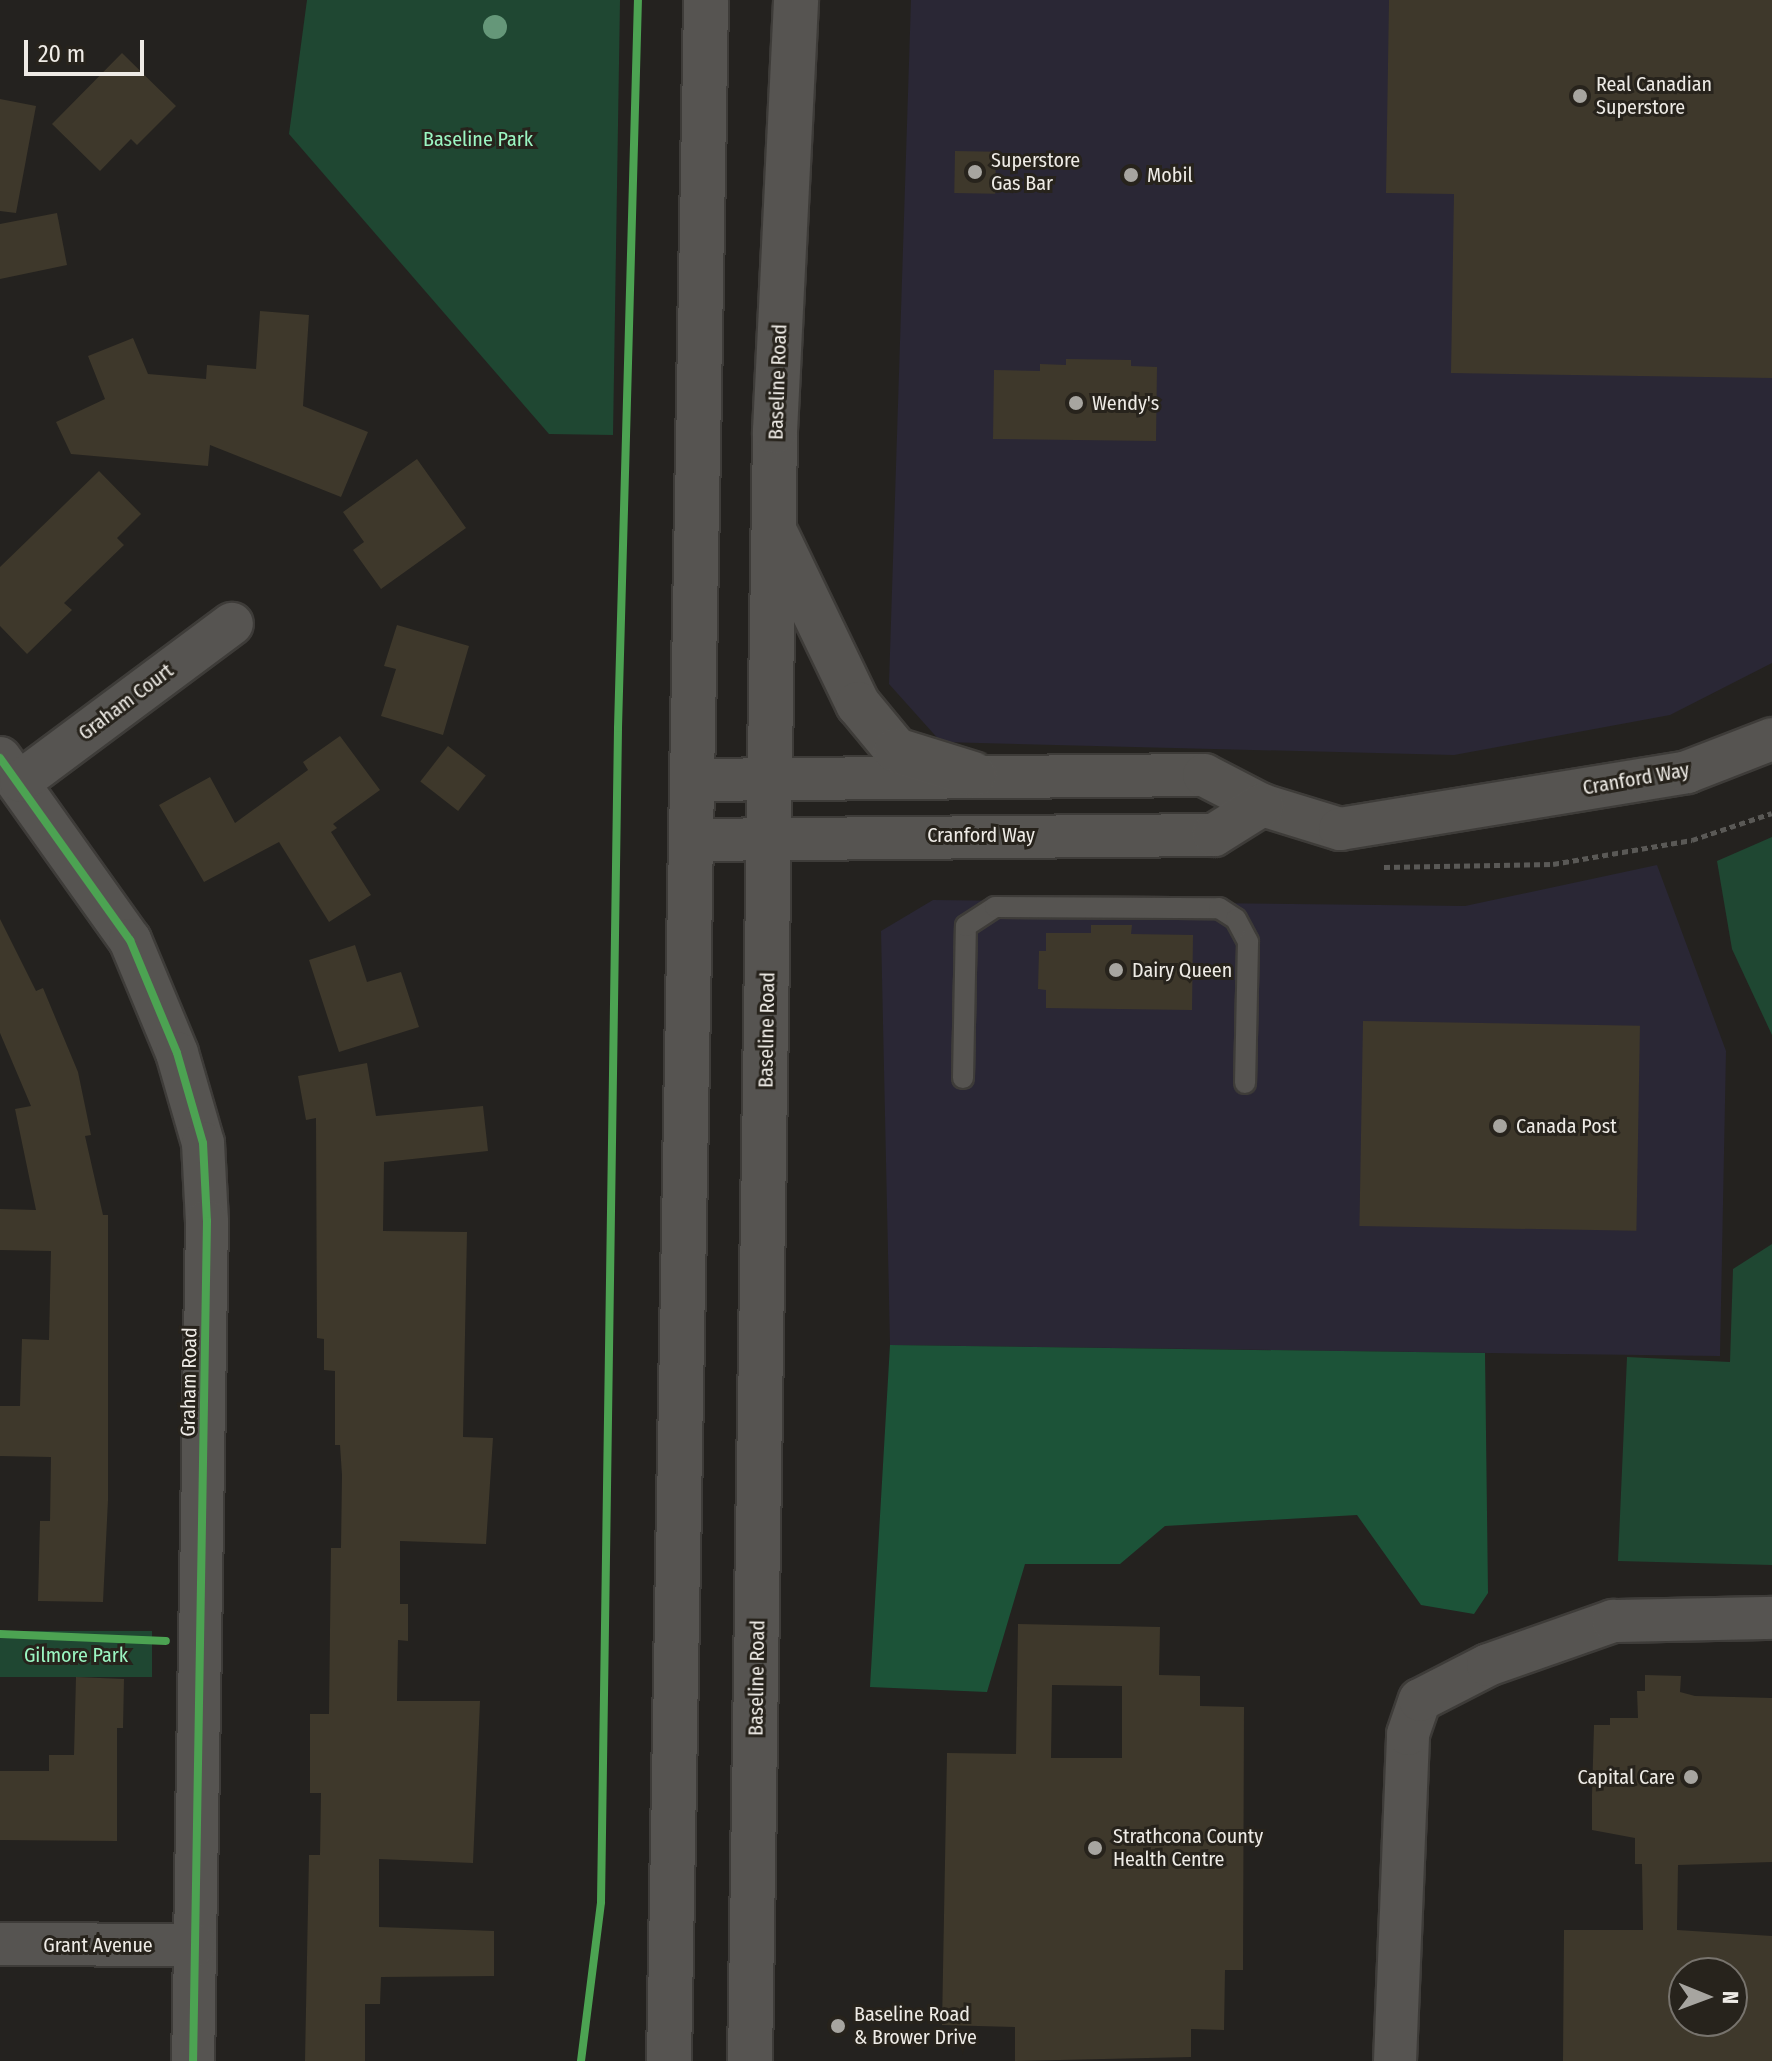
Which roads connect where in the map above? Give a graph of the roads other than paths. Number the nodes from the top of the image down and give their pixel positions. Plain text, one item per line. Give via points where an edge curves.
1 (706, 0) edge
2 (796, 0) edge
3 (775, 531) junction
4 (232, 624) dead end
5 (1772, 739) edge
6 (11, 769) edge
7 (973, 774) junction
8 (771, 778) junction
9 (692, 780) junction
10 (1262, 805) junction
11 (771, 838) junction
12 (692, 840) junction
13 (963, 1078) dead end
14 (1245, 1083) dead end
15 (1772, 1618) edge
16 (0, 1944) edge
17 (195, 1945) junction
18 (193, 2061) edge
19 (669, 2061) edge
20 (750, 2061) edge
21 (1395, 2061) edge

1 - 9 main road
2 - 3 main road, Baseline Road
3 - 7 main road via 858,704 896,750
3 - 8 main road, Baseline Road
4 - 6 street, Graham Court
5 - 10 street, Cranford Way via 1687,772 1340,829
6 - 17 street, Graham Road via 130,940 177,1053 203,1143 207,1221
7 - 8 street, Cranford Way
7 - 10 street, Cranford Way via 1204,775
8 - 9 street, Cranford Way
8 - 11 main road, Baseline Road
9 - 12 main road
10 - 11 street, Cranford Way via 1214,835
11 - 12 street, Cranford Way
11 - 20 main road, Baseline Road
12 - 19 main road
13 - 14 lane via 966,926 985,913 995,907 1219,908 1236,919 1248,942
15 - 21 street via 1613,1621 1488,1665 1420,1700 1408,1734
16 - 17 street, Grant Avenue
17 - 18 street, Graham Road

